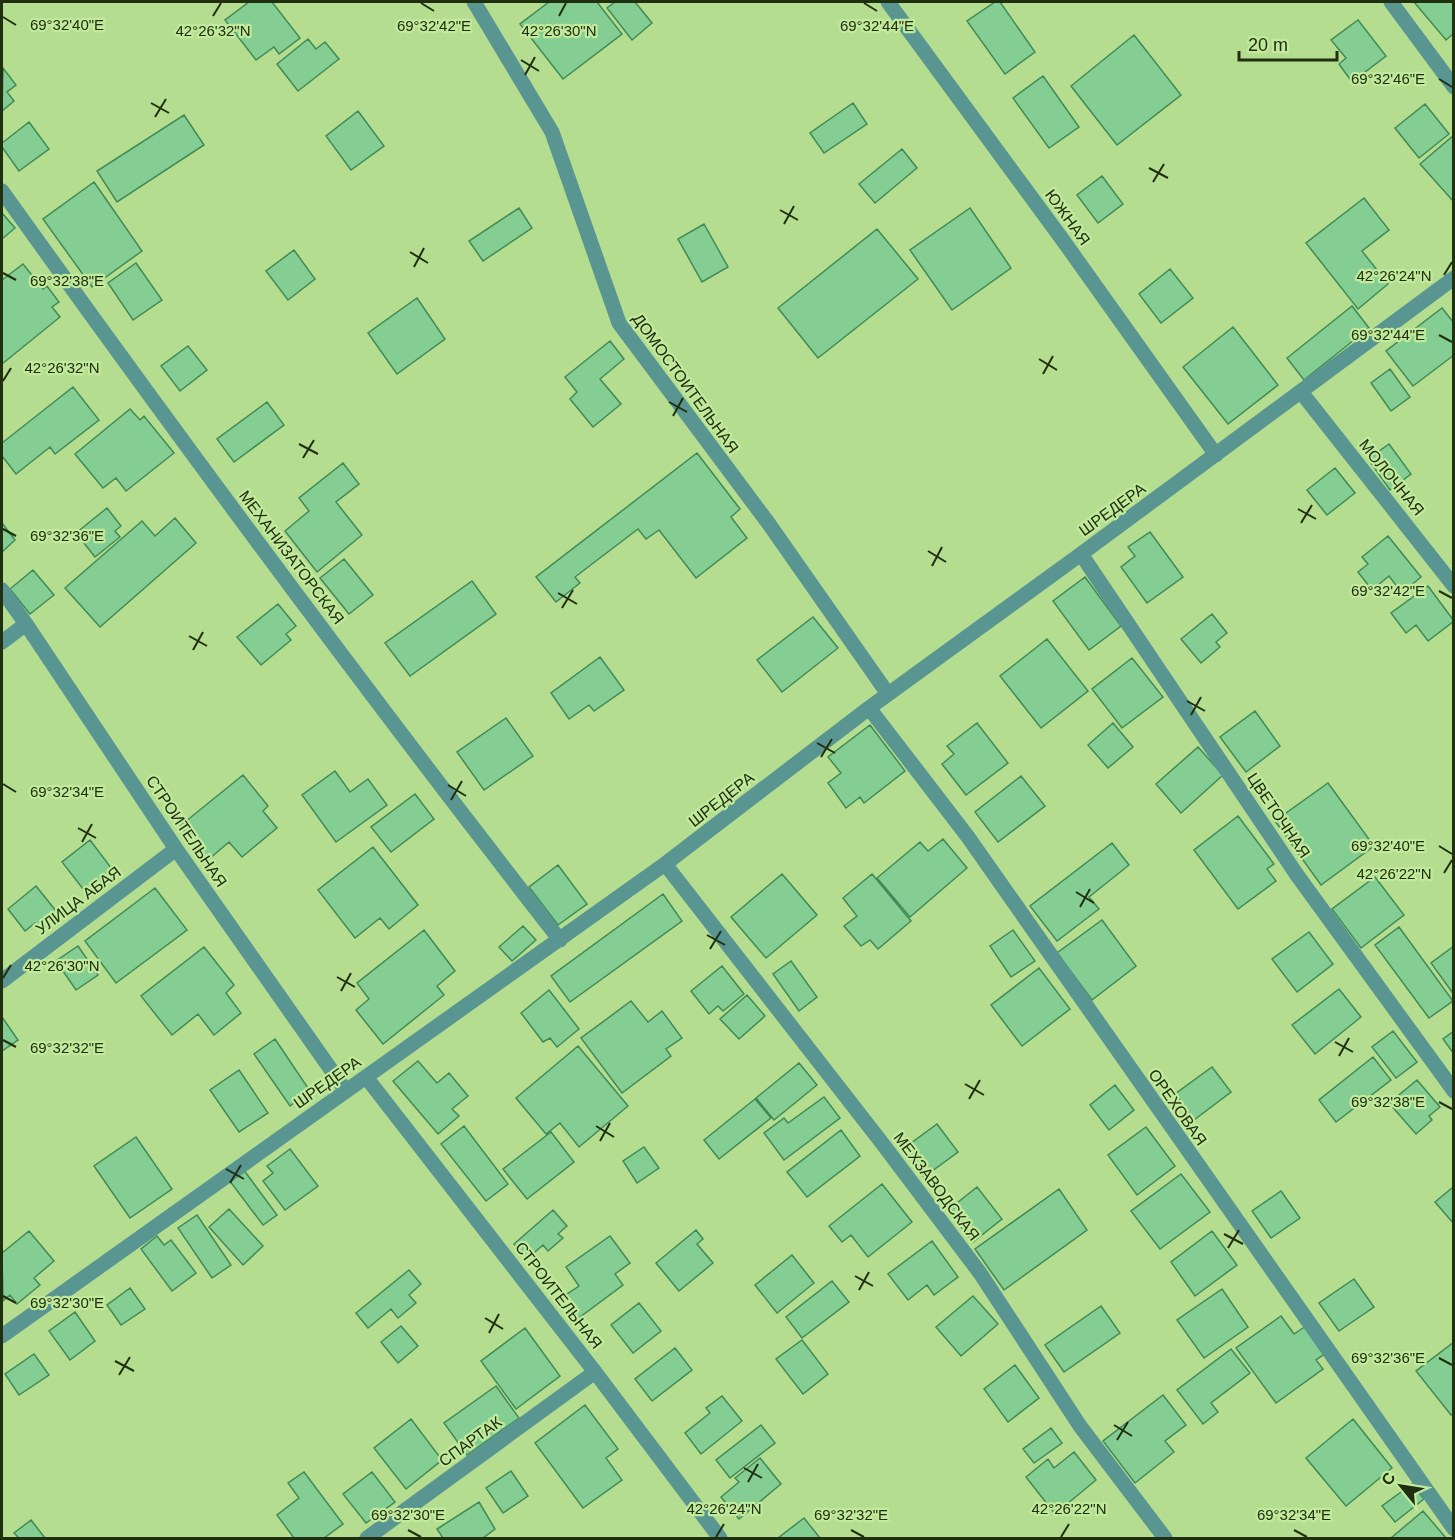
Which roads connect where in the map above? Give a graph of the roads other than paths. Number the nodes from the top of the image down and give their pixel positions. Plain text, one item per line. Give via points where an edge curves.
1 (474, 2) edge
2 (888, 2) edge
3 (1391, 2) edge
4 (1454, 87) edge
5 (2, 191) edge
6 (1454, 278) edge
7 (1301, 392) junction
8 (1216, 455) junction
9 (1081, 555) junction
10 (1454, 586) edge
11 (2, 590) edge
12 (26, 624) junction
13 (2, 642) edge
14 (888, 694) junction
15 (869, 708) junction
16 (176, 849) junction
17 (665, 864) junction
18 (560, 940) junction
19 (2, 981) edge
20 (366, 1077) junction
21 (346, 1090) junction
22 (1454, 1091) edge
23 (2, 1336) edge
24 (595, 1372) junction
25 (1454, 1529) edge
26 (367, 1539) edge
27 (720, 1539) edge
28 (1165, 1539) edge

1 - 14 street, ДОМОСТОИТЕЛЬНАЯ via 552,132 619,323 769,524
2 - 8 street, ЮЖНАЯ
3 - 4 street
5 - 18 street, МЕХАНИЗАТОРСКАЯ via 137,380
6 - 7 street, ШРЕДЕРА
7 - 8 street, ШРЕДЕРА
7 - 10 street, МОЛОЧНАЯ
8 - 9 street, ШРЕДЕРА
9 - 14 street, ШРЕДЕРА
9 - 22 street, ЦВЕТОЧНАЯ via 1297,875
11 - 12 street, СТРОИТЕЛЬНАЯ
12 - 13 street
12 - 16 street, СТРОИТЕЛЬНАЯ
14 - 15 street, ШРЕДЕРА
15 - 17 street, ШРЕДЕРА
15 - 25 street, ОРЕХОВАЯ via 968,837
16 - 19 street, УЛИЦА АБАЯ
16 - 21 street, СТРОИТЕЛЬНАЯ
17 - 18 street, ШРЕДЕРА
17 - 28 street, МЕХЗАВОДСКАЯ via 980,1273 1080,1426
18 - 20 street, ШРЕДЕРА
20 - 21 street, ШРЕДЕРА
20 - 24 street, СТРОИТЕЛЬНАЯ
21 - 23 street, ШРЕДЕРА
24 - 26 street, СПАРТАК
24 - 27 street, СТРОИТЕЛЬНАЯ

